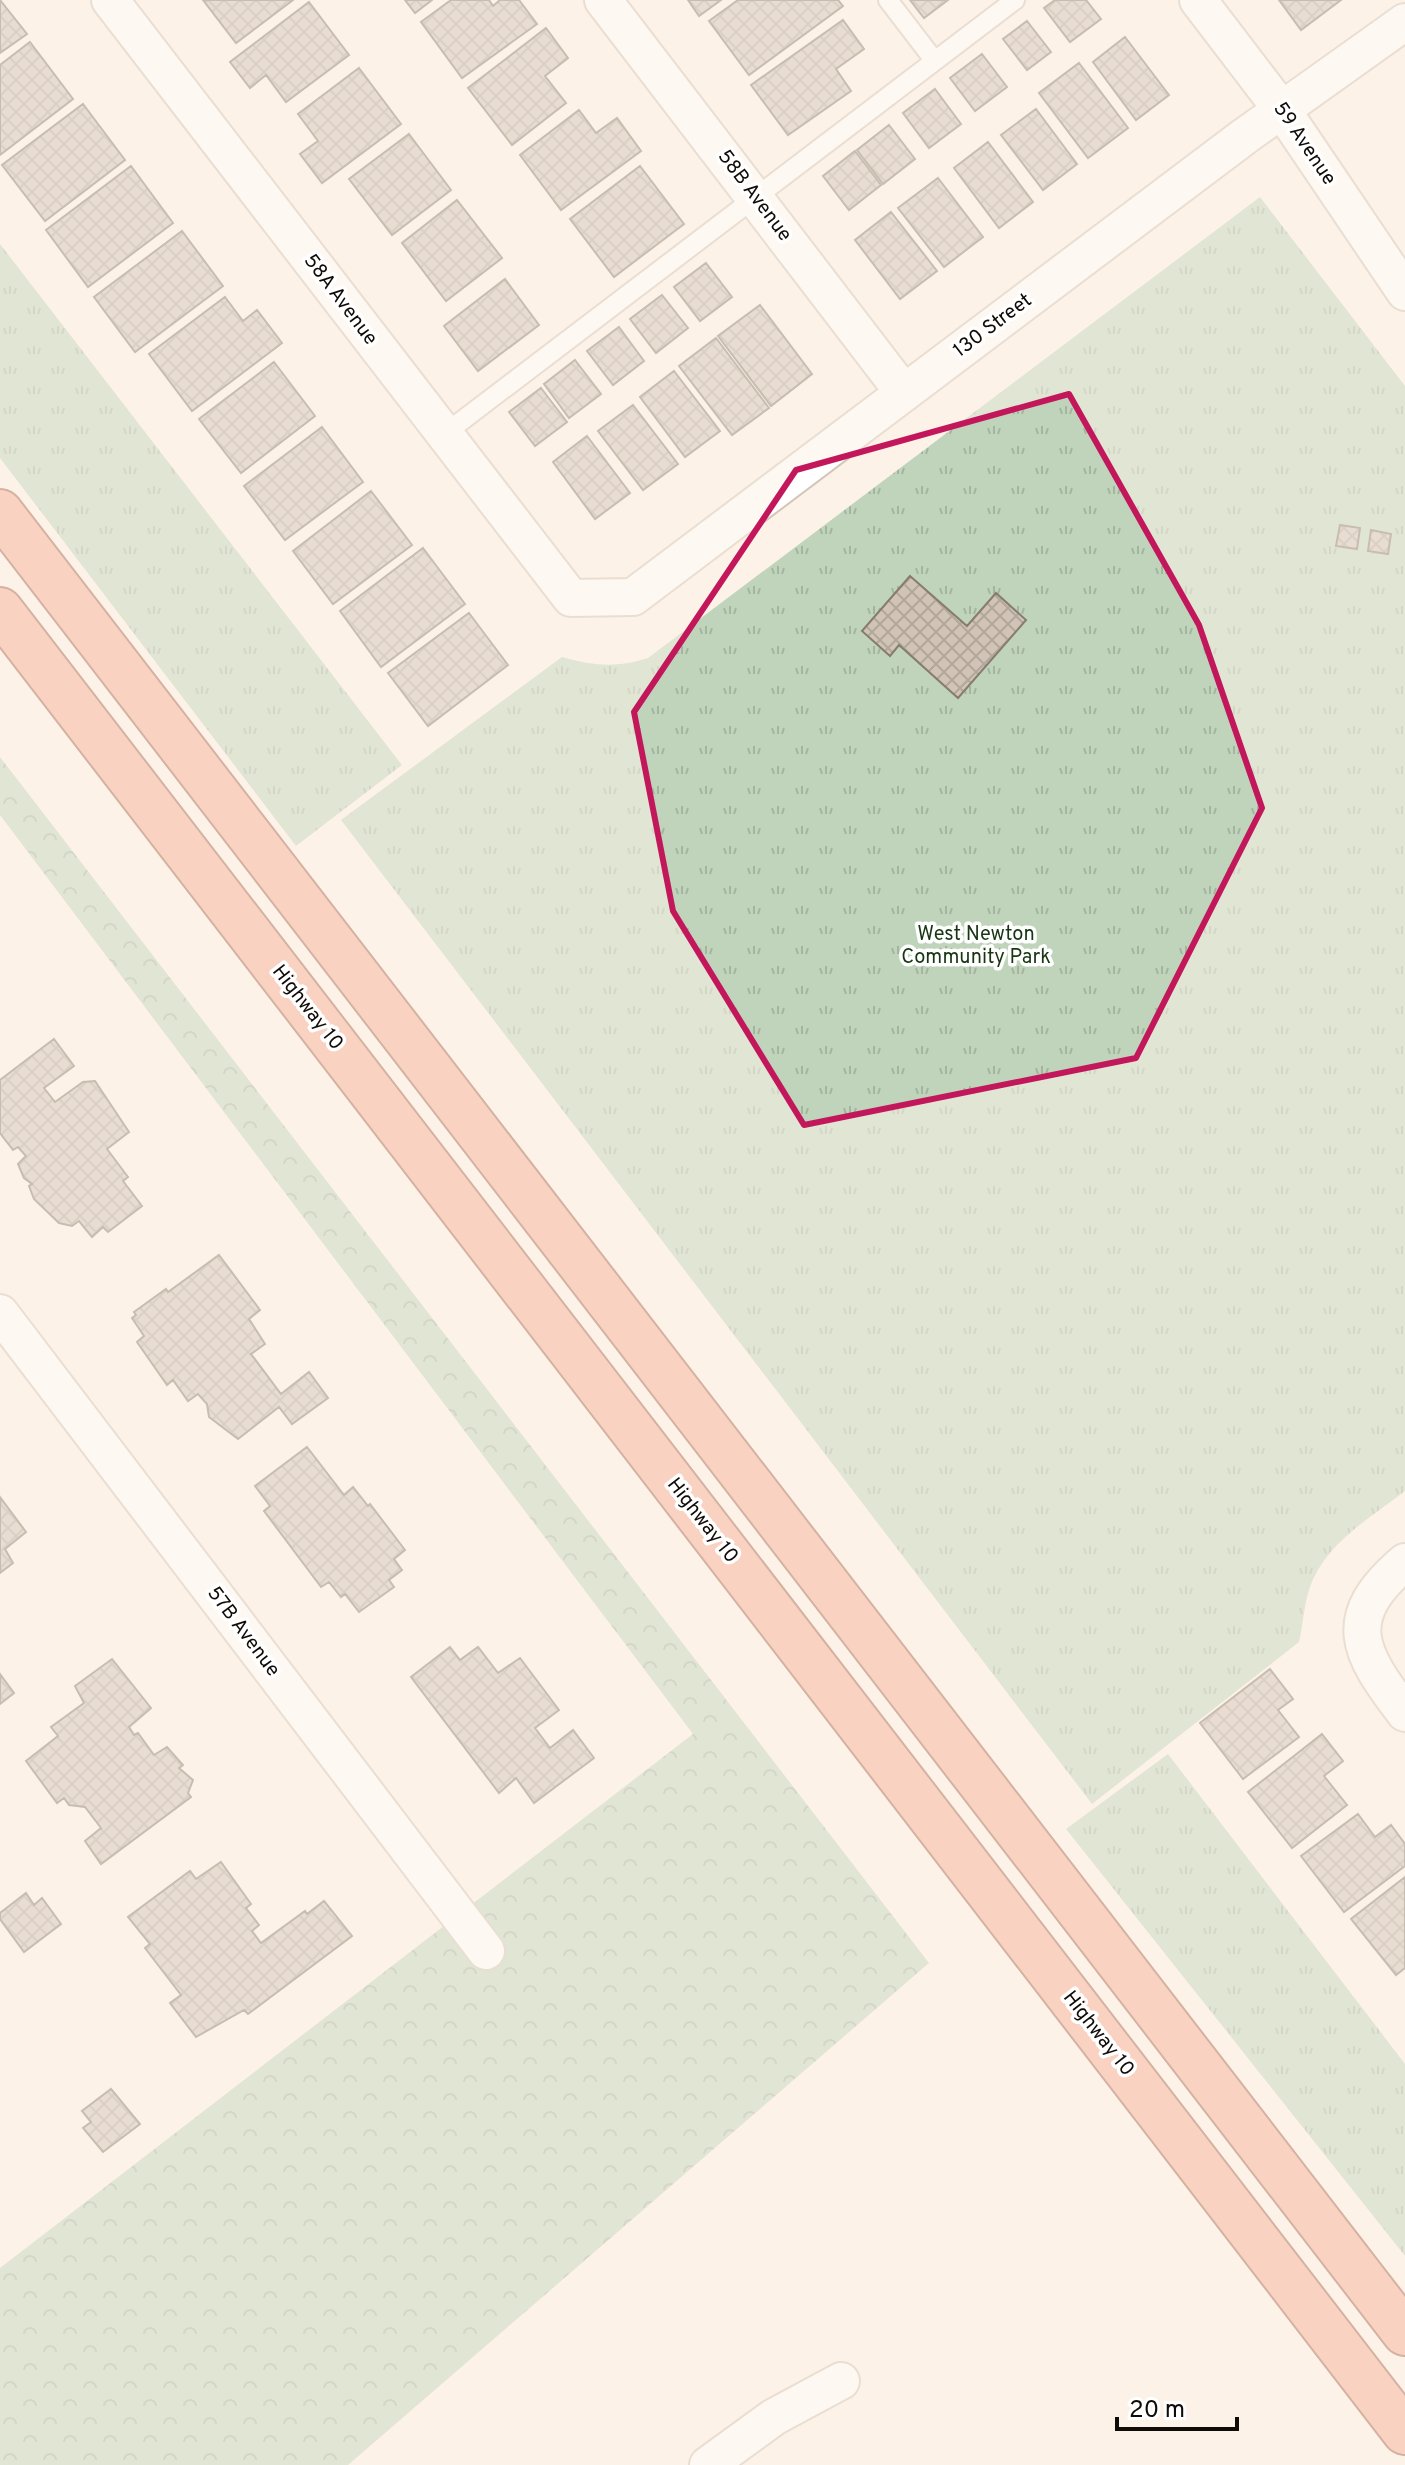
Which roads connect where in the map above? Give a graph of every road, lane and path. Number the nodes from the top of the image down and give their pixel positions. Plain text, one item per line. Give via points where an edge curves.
1 (110, 0) edge
2 (603, 0) edge
3 (888, 0) edge
4 (1015, 0) edge
5 (1198, 0) edge
6 (1405, 22) edge
7 (934, 60) junction
8 (1282, 110) junction
9 (754, 195) junction
10 (1405, 292) edge
11 (904, 393) junction
12 (443, 435) junction
13 (0, 512) edge
14 (571, 598) joint
15 (0, 610) edge
16 (0, 1313) edge
17 (1405, 1562) edge
18 (1405, 1713) edge
19 (486, 1951) dead end
20 (1405, 2333) edge
21 (841, 2381) dead end
22 (1405, 2432) edge
23 (708, 2465) edge

1 - 12 street, 58A Avenue
2 - 9 street, 58B Avenue
3 - 7 lane
4 - 7 lane
5 - 8 street, 59 Avenue
6 - 8 street, 130 Street
7 - 9 lane
8 - 10 street, 59 Avenue
8 - 11 street, 130 Street
9 - 11 street, 58B Avenue
9 - 12 lane
11 - 14 street, 130 Street via 633,597
12 - 14 street, 58A Avenue
13 - 20 highway
15 - 22 highway, Highway 10
16 - 19 street, 57B Avenue
17 - 18 street via 1378,1585 1364,1610 1365,1647 1374,1670
21 - 23 street via 774,2417

